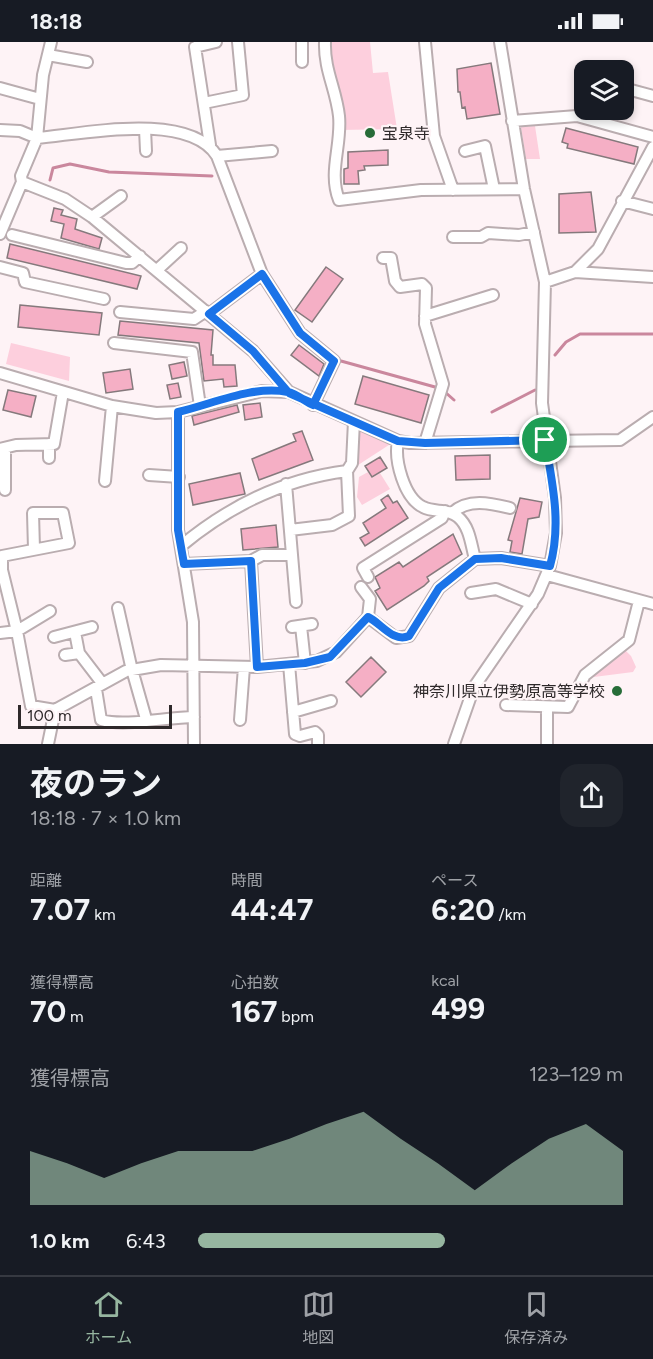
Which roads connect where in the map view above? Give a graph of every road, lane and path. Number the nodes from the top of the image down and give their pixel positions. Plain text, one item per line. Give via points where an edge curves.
1 (51, 42) edge
2 (216, 42) edge
3 (238, 42) edge
4 (302, 42) edge
5 (325, 42) edge
6 (425, 42) edge
7 (500, 42) edge
8 (48, 55) junction
9 (87, 62) dead end
10 (302, 62) dead end
11 (0, 88) edge
12 (634, 91) edge
13 (653, 96) edge
14 (40, 99) junction
15 (204, 103) junction
16 (513, 121) junction
17 (145, 129) junction
18 (0, 130) edge
19 (653, 137) edge
20 (37, 138) junction
21 (210, 145) junction
22 (653, 147) edge
23 (146, 151) dead end
24 (272, 151) dead end
25 (465, 151) dead end
26 (217, 156) junction
27 (22, 182) junction
28 (494, 189) junction
29 (524, 189) junction
30 (453, 190) junction
31 (121, 196) dead end
32 (622, 201) junction
33 (653, 209) edge
34 (92, 217) junction
35 (534, 232) junction
36 (6, 234) edge
37 (453, 237) dead end
38 (181, 248) dead end
39 (140, 256) junction
40 (392, 258) dead end
41 (0, 267) edge
42 (157, 270) junction
43 (575, 272) junction
44 (262, 274) junction
45 (653, 277) edge
46 (545, 282) junction
47 (493, 295) dead end
48 (104, 299) dead end
49 (120, 312) dead end
50 (207, 312) junction
51 (425, 316) junction
52 (114, 343) dead end
53 (0, 373) edge
54 (63, 392) junction
55 (289, 393) junction
56 (313, 405) junction
57 (112, 406) junction
58 (201, 406) junction
59 (178, 412) junction
60 (653, 417) edge
61 (354, 421) junction
62 (545, 440) junction
63 (398, 441) junction
64 (425, 443) junction
65 (49, 444) junction
66 (2, 449) edge
67 (49, 458) dead end
68 (347, 471) junction
69 (149, 475) dead end
70 (3, 476) edge
71 (178, 477) junction
72 (105, 481) dead end
73 (286, 484) junction
74 (5, 490) dead end
75 (510, 507) dead end
76 (448, 512) junction
77 (290, 530) junction
78 (181, 546) junction
79 (34, 549) junction
80 (291, 555) junction
81 (475, 559) junction
82 (251, 561) junction
83 (184, 564) junction
84 (548, 570) junction
85 (368, 577) dead end
86 (361, 587) dead end
87 (476, 590) dead end
88 (639, 601) junction
89 (296, 602) dead end
90 (653, 603) edge
91 (531, 604) junction
92 (50, 611) dead end
93 (116, 614) dead end
94 (368, 617) junction
95 (302, 626) dead end
96 (92, 627) dead end
97 (17, 631) junction
98 (75, 632) junction
99 (0, 633) edge
100 (54, 637) dead end
101 (79, 653) junction
102 (65, 655) dead end
103 (305, 663) junction
104 (289, 664) junction
105 (194, 666) junction
106 (244, 667) junction
107 (257, 667) junction
108 (133, 670) junction
109 (99, 686) junction
110 (331, 701) dead end
111 (506, 705) dead end
112 (547, 708) junction
113 (55, 710) junction
114 (293, 712) junction
115 (194, 717) junction
116 (146, 719) junction
117 (240, 720) dead end
118 (48, 744) edge
119 (194, 744) edge
120 (318, 744) edge
121 (454, 744) edge
122 (547, 744) edge

1 - 8 street
2 - 15 street via 191,48
3 - 15 street via 243,95
4 - 10 street
5 - 30 street via 325,63 339,116 333,184 339,200
6 - 30 street via 434,136
7 - 16 street
8 - 9 street
8 - 14 street
11 - 14 street
12 - 13 street
14 - 20 street
15 - 21 street
16 - 19 street via 577,116
16 - 29 street
17 - 20 street
17 - 21 street via 171,130
17 - 23 street
18 - 20 street via 20,131
20 - 27 street
21 - 26 street
22 - 32 street
24 - 26 street
25 - 28 street via 485,146
26 - 44 street
27 - 34 street via 65,199
27 - 36 street
28 - 29 street
28 - 30 street
29 - 35 street
31 - 34 street
32 - 33 street
32 - 43 street via 598,249
34 - 39 street
35 - 37 street
35 - 46 street
36 - 39 street via 126,263
38 - 42 street
39 - 42 street
40 - 51 street via 395,281 400,287 422,284 426,288
41 - 48 street via 23,273 25,282
42 - 50 street
43 - 45 street
43 - 46 street
44 - 50 street
44 - 56 street via 300,333 334,361
46 - 62 street
47 - 51 street via 475,297
49 - 50 street via 194,319
50 - 55 street via 253,351
51 - 64 street via 443,384
52 - 58 street via 189,350 195,360
53 - 54 street
54 - 57 street
54 - 65 street via 55,442
55 - 56 street
55 - 58 street via 262,391
56 - 61 street
57 - 59 street via 147,413
57 - 72 street
58 - 59 street
59 - 71 street
60 - 62 street via 620,440
61 - 63 street
61 - 68 street via 352,463
62 - 64 street
62 - 84 street via 556,508 555,543
63 - 64 street
63 - 76 street via 396,450 412,499 426,508
65 - 66 street
65 - 67 street
66 - 70 street
68 - 73 street
68 - 77 street via 349,516 332,525
69 - 71 street
70 - 74 street
71 - 78 street
73 - 77 street
73 - 78 street via 230,510
75 - 76 street via 477,503
76 - 81 street via 463,522
76 - 85 street via 363,568
77 - 80 street
78 - 83 street
79 - 79 street via 69,543 63,513 33,513
79 - 97 street via 2,556
80 - 82 street via 262,555
80 - 89 street
81 - 84 street via 501,558
81 - 94 street via 439,588 409,636 396,638
82 - 83 street
82 - 107 street
83 - 105 street via 193,622
84 - 88 street
84 - 91 street
86 - 94 street via 370,599
87 - 91 street via 496,589
88 - 90 street
88 - 112 street via 629,640 585,675 568,707
91 - 121 street via 474,687
92 - 97 street
93 - 108 street
94 - 103 street via 330,657
95 - 103 street
96 - 98 street
97 - 99 street
97 - 113 street via 31,706
98 - 100 street
98 - 101 street
101 - 102 street
101 - 109 street
103 - 104 street
104 - 107 street
104 - 114 street
105 - 106 street
105 - 108 street via 161,665
105 - 115 street
106 - 107 street
106 - 117 street
108 - 109 street
108 - 116 street
109 - 113 street
109 - 116 street via 101,720
110 - 114 street
111 - 112 street
112 - 122 street
113 - 118 street
114 - 120 street via 295,734 315,732
115 - 116 street
115 - 119 street

